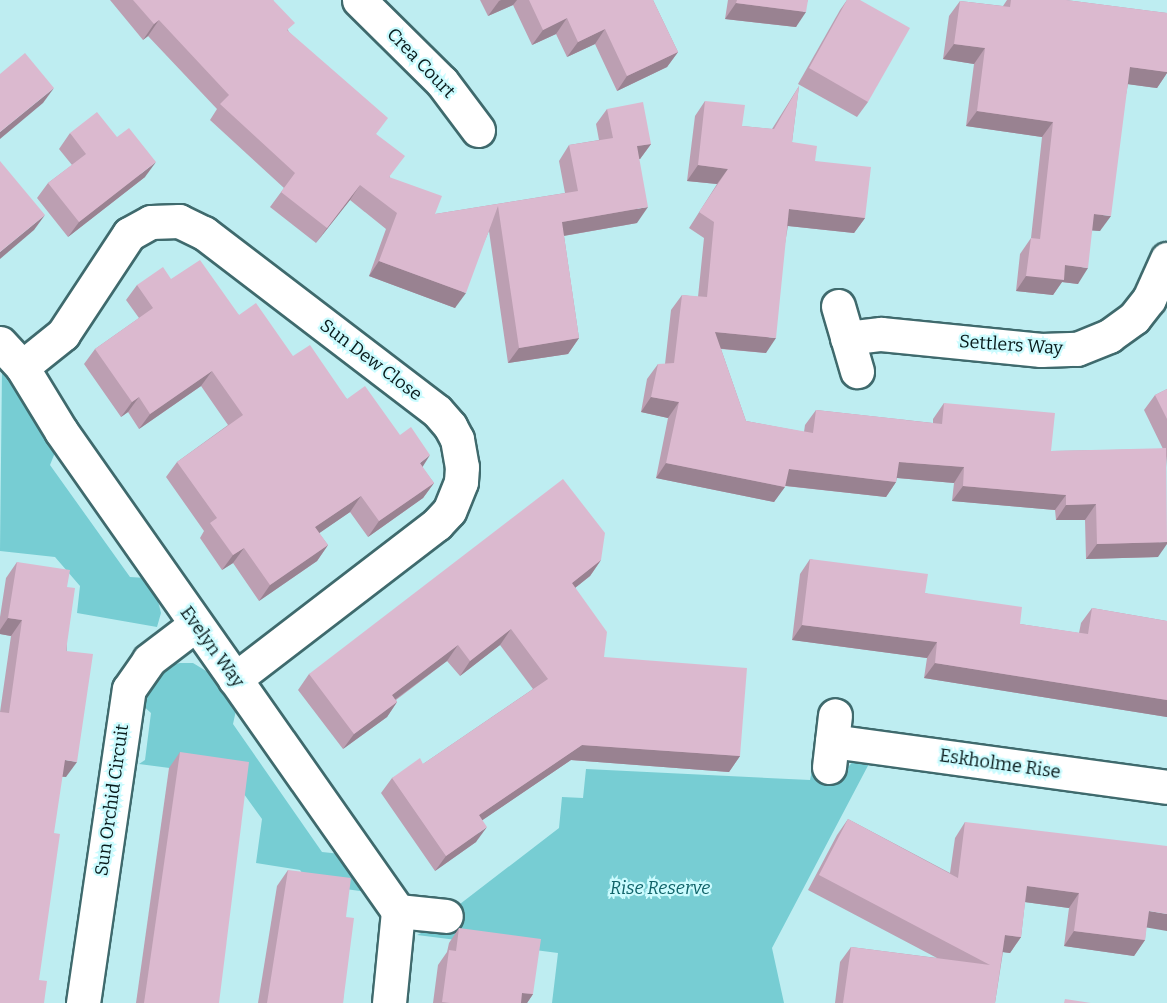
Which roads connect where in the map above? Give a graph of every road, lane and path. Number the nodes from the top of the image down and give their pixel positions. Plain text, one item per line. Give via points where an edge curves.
1 (359, 0) edge
2 (478, 130) dead end
3 (1167, 259) edge
4 (838, 306) dead end
5 (847, 338) junction
6 (0, 343) edge
7 (22, 368) junction
8 (857, 371) dead end
9 (195, 624) junction
10 (235, 679) junction
11 (832, 741) dead end
12 (1167, 787) edge
13 (398, 911) junction
14 (446, 916) dead end
15 (83, 1003) edge
16 (388, 1003) edge

1 - 2 street, Crea Court via 442,82
3 - 5 street, Settlers Way via 1149,298 1134,318 1109,336 1077,349 1041,350 881,334
4 - 5 street
5 - 8 street
6 - 7 street, Evelyn Way
7 - 9 street, Evelyn Way
7 - 10 street, Sun Dew Close via 63,334 129,234 151,222 179,221 204,233 437,411 450,426 457,439 462,467 461,482 449,511
9 - 10 street, Evelyn Way
9 - 15 street, Sun Orchid Circuit via 149,660 129,690
10 - 13 street, Evelyn Way
11 - 12 street, Eskholme Rise
13 - 14 street
13 - 16 street

